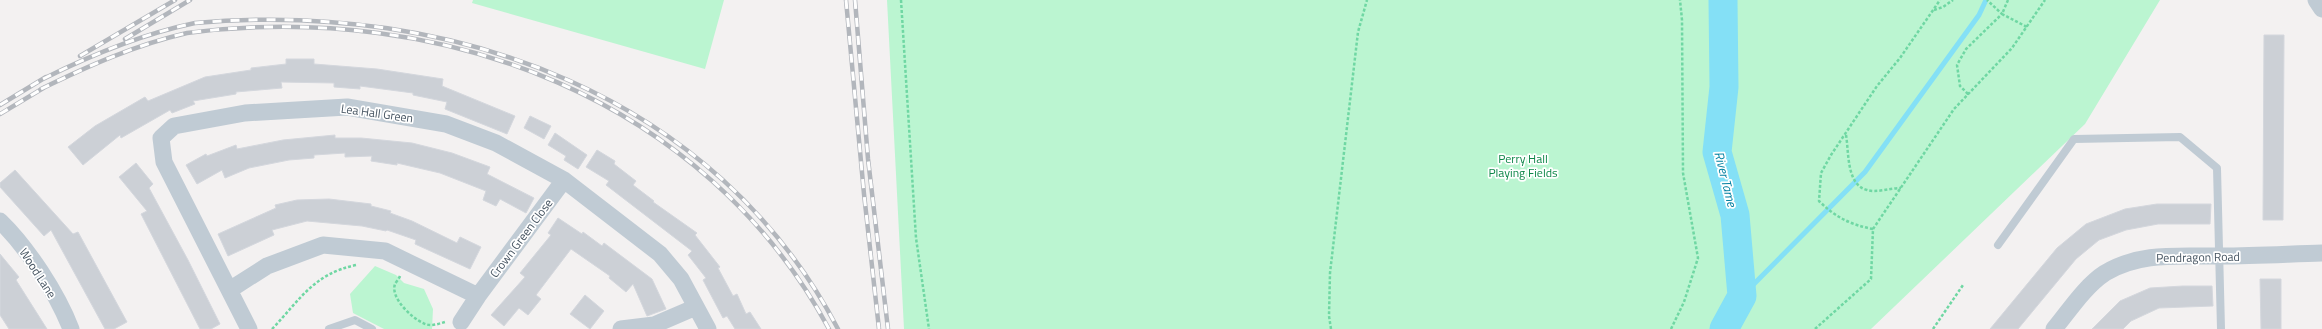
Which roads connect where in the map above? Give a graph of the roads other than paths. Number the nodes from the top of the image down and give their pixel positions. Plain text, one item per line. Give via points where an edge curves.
1 (2316, 0) edge
2 (2322, 9) edge
3 (564, 180) junction
4 (0, 221) edge
5 (1998, 245) dead end
6 (2322, 254) edge
7 (2220, 256) junction
8 (231, 289) junction
9 (478, 296) junction
10 (696, 307) junction
11 (462, 326) edge
12 (71, 329) edge
13 (249, 329) edge
14 (330, 329) edge
15 (372, 329) edge
16 (621, 329) edge
17 (708, 329) edge
18 (2054, 329) edge
19 (2221, 329) edge

1 - 2 street
3 - 8 street, Lea Hall Green via 496,143 446,124 347,107 245,113 174,126 161,138 164,162
3 - 9 street, Crown Green Close
3 - 10 street, Lea Hall Green via 660,254 681,279
4 - 12 street, Wood Lane via 10,230 41,273
5 - 7 lane via 2074,139 2180,137 2217,168
6 - 7 street, Pendragon Road
7 - 18 street, Pendragon Road via 2160,255 2105,273 2086,290
7 - 19 lane
8 - 9 street via 267,266 324,245 385,251
8 - 13 street, Lea Hall Green
9 - 11 street, Crown Green Close
10 - 16 street via 654,326
10 - 17 street, Lea Hall Green
14 - 15 lane via 355,320

